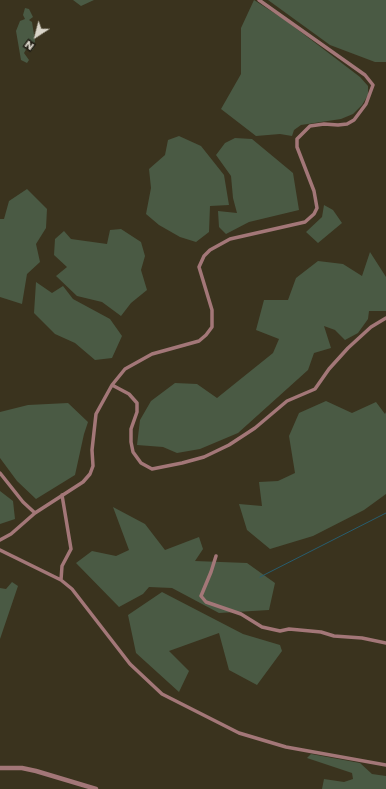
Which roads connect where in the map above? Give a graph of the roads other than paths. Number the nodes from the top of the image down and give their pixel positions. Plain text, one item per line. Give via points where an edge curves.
1 (259, 0) edge
2 (386, 318) edge
3 (112, 385) junction
4 (0, 473) edge
5 (62, 496) junction
6 (34, 513) junction
7 (0, 540) edge
8 (0, 550) edge
9 (216, 556) dead end
10 (61, 580) junction
11 (386, 643) edge
12 (386, 765) edge
13 (0, 768) edge
14 (96, 789) edge

1 - 3 street via 365,75 373,85 370,96 354,120 338,125 310,126 296,139 317,208 310,218 305,222 230,240 204,256 199,267 212,310 212,327 206,335 200,341 152,354 134,363 125,369
2 - 3 street via 371,327 348,348 315,389 287,400 255,428 229,445 204,457 182,463 152,469 141,462 133,452 131,442 137,403 129,394
3 - 5 street via 96,414 93,466 90,474
4 - 6 street
5 - 6 street
5 - 10 street via 71,548 62,566
6 - 7 street
8 - 10 street
9 - 11 street via 201,596 206,602 241,614 262,627 280,631 289,629 321,632
10 - 12 street via 72,589 130,664 162,694 246,735 286,747
13 - 14 street via 36,771

